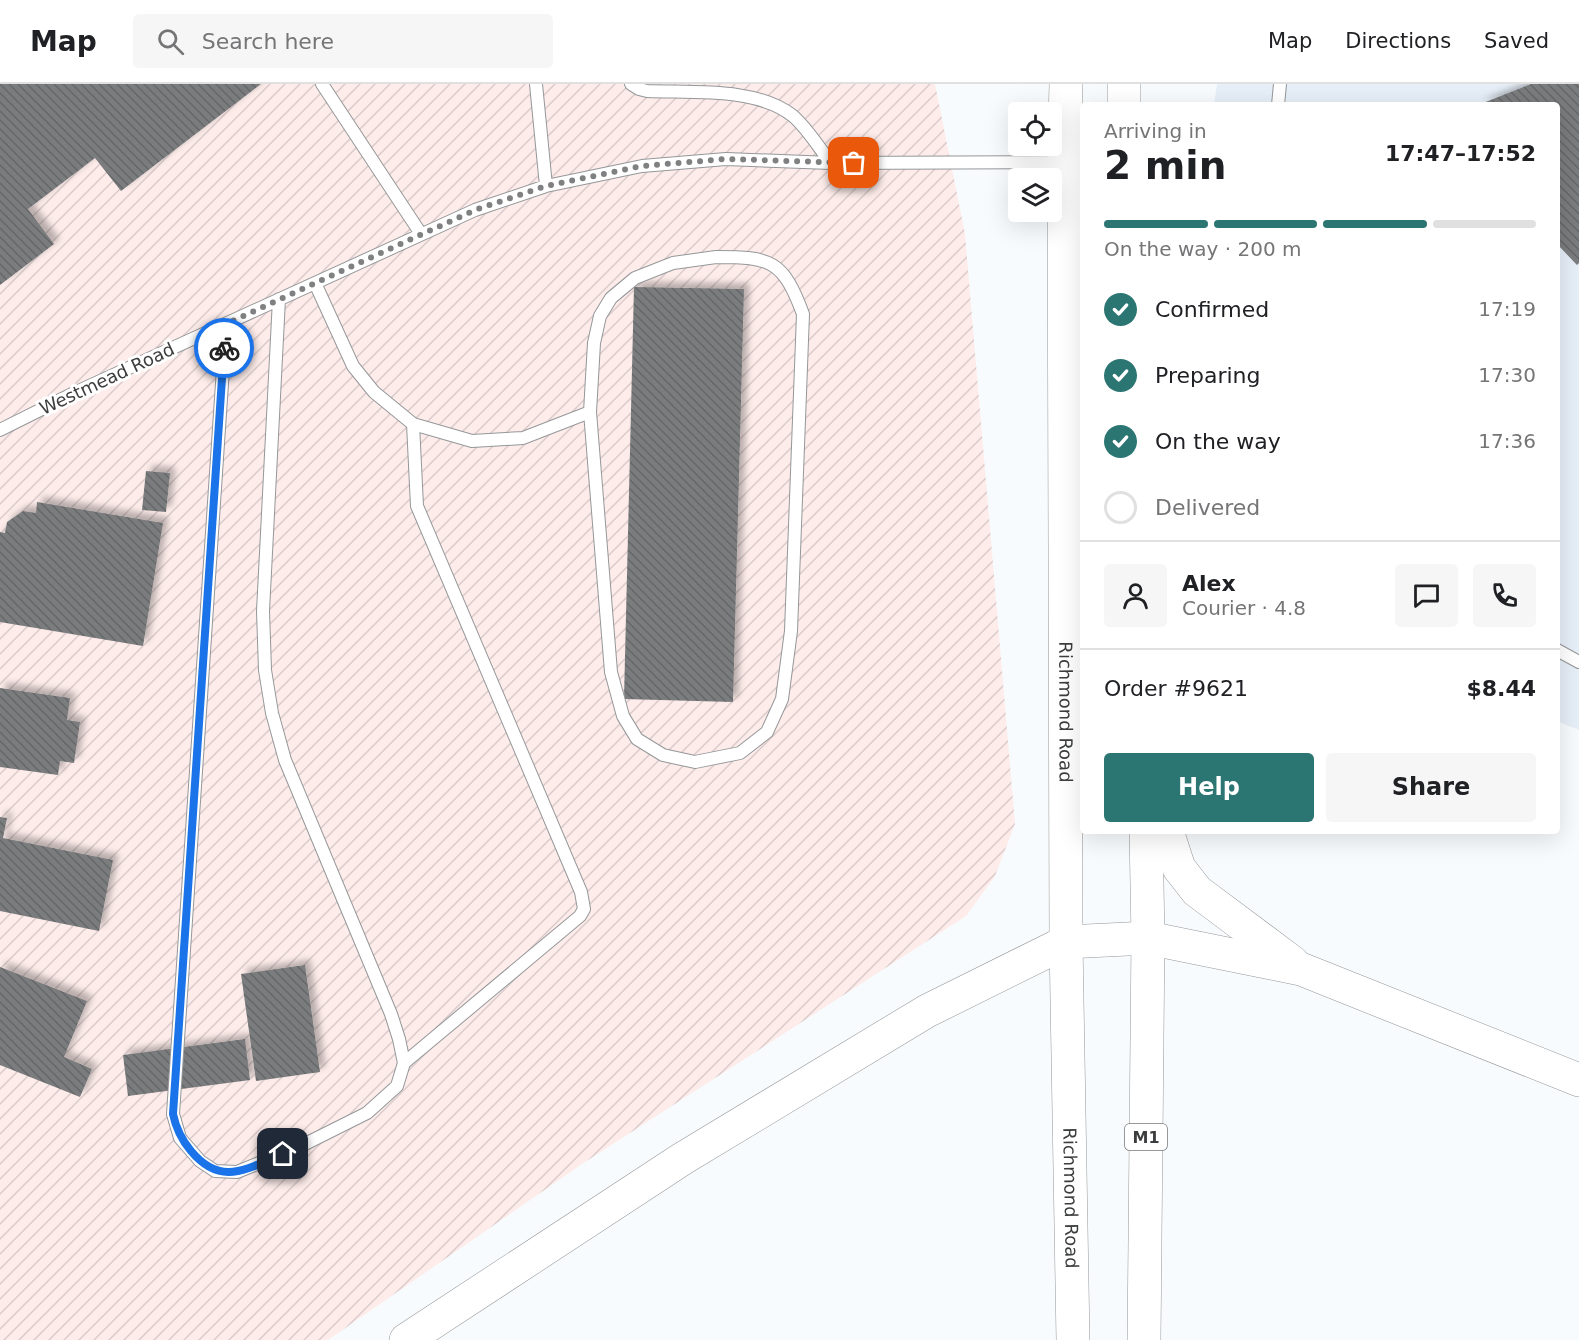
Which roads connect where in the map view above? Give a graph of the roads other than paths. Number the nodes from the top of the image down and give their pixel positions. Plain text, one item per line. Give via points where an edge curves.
1 (322, 84) edge
2 (536, 84) edge
3 (631, 84) edge
4 (1066, 84) edge
5 (1124, 84) edge
6 (1280, 84) edge
7 (1124, 102) edge
8 (1278, 102) edge
9 (1074, 161) edge
10 (831, 163) junction
11 (546, 186) junction
12 (421, 234) junction
13 (315, 283) junction
14 (279, 299) junction
15 (226, 324) junction
16 (590, 412) junction
17 (412, 424) junction
18 (0, 430) edge
19 (1560, 652) edge
20 (1579, 662) edge
21 (1146, 834) edge
22 (1168, 834) edge
23 (1148, 938) junction
24 (1066, 942) junction
25 (1301, 969) junction
26 (404, 1064) junction
27 (1579, 1080) edge
28 (1144, 1338) edge
29 (406, 1340) edge
30 (1073, 1340) edge

1 - 12 lane
2 - 11 lane
3 - 10 lane via 647,91 766,101 795,118
4 - 9 highway, Richmond Road
5 - 7 highway
6 - 8 lane
9 - 10 lane, Westmead Road
9 - 24 highway, Richmond Road
10 - 11 lane, Westmead Road via 726,159 642,166
11 - 12 lane, Westmead Road via 475,210
12 - 13 lane, Westmead Road
13 - 14 lane, Westmead Road
13 - 17 lane via 353,366 374,392
14 - 15 lane, Westmead Road
14 - 26 lane via 263,611 265,670 272,713 285,760 391,1014
15 - 18 lane, Westmead Road
15 - 26 lane via 175,1124 180,1138 200,1161 215,1171 237,1172 300,1147 368,1113 397,1086
16 - 16 lane via 611,672 623,716 638,739 663,755 695,762 740,753 767,732 782,699 791,631 803,314 793,288 774,264 745,257 673,263 635,278 611,298 600,316 594,343
16 - 17 lane via 513,439 472,441
17 - 26 lane via 417,506 581,892 584,909
19 - 20 lane
21 - 23 highway, M1
22 - 25 highway via 1179,868 1197,891
23 - 24 highway
23 - 25 highway
23 - 28 highway, M1
24 - 29 highway via 916,1017 682,1159
24 - 30 highway, Richmond Road
25 - 27 highway

